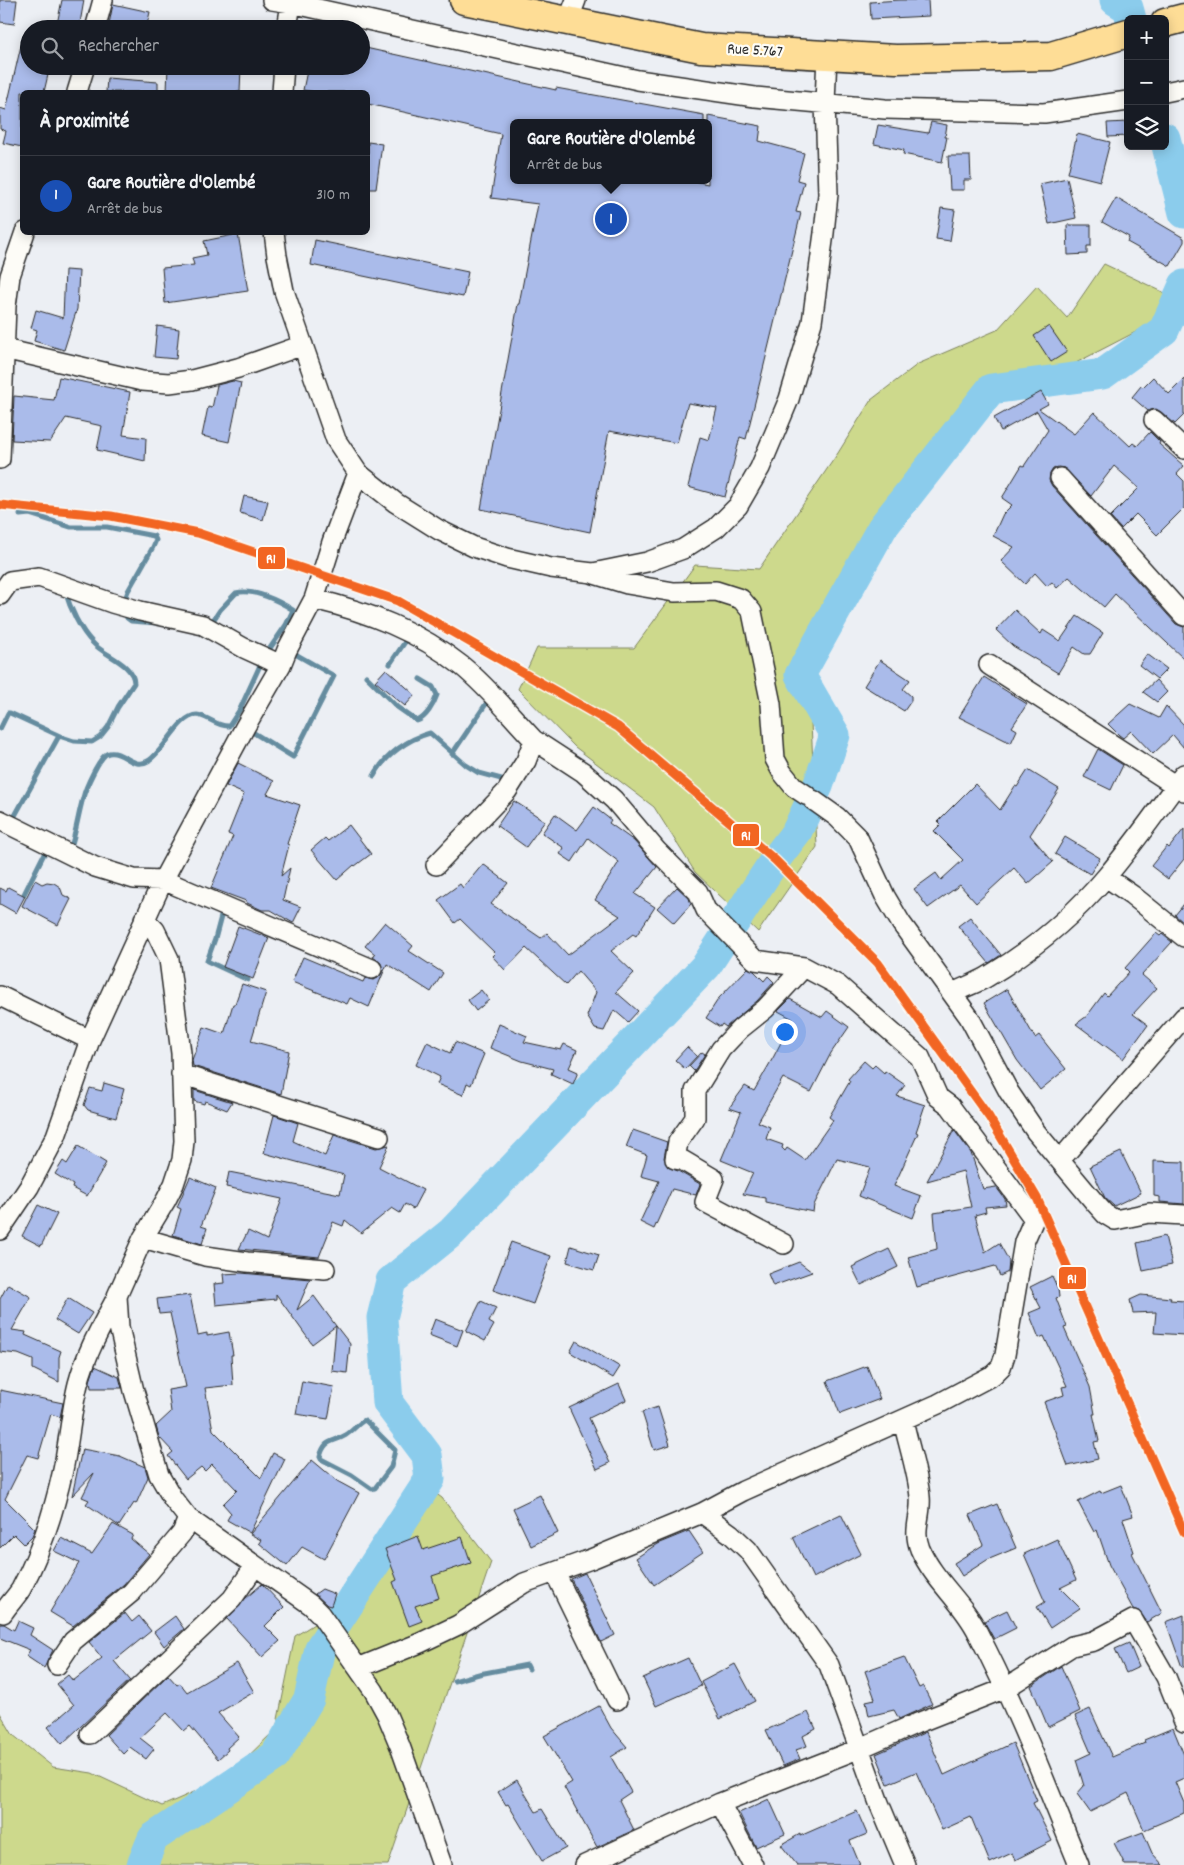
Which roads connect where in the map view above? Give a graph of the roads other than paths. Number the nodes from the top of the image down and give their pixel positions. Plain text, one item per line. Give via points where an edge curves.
1 (103, 0) edge
2 (272, 0) edge
3 (464, 0) edge
4 (291, 3) junction
5 (572, 10) edge
6 (1184, 18) edge
7 (97, 20) edge
8 (288, 20) edge
9 (368, 20) edge
10 (370, 21) edge
11 (1169, 22) edge
12 (1124, 34) edge
13 (826, 55) junction
14 (82, 75) edge
15 (283, 75) edge
16 (1184, 88) edge
17 (78, 90) edge
18 (282, 90) edge
19 (1169, 91) edge
20 (1124, 102) edge
21 (825, 103) junction
22 (24, 235) edge
23 (274, 235) edge
24 (303, 345) junction
25 (4, 348) junction
26 (1154, 420) dead end
27 (1184, 449) edge
28 (0, 459) edge
29 (358, 473) junction
30 (1060, 478) dead end
31 (593, 573) junction
32 (0, 595) edge
33 (314, 599) junction
34 (1184, 616) edge
35 (281, 665) junction
36 (989, 665) dead end
37 (534, 740) junction
38 (1181, 783) edge
39 (0, 820) edge
40 (436, 865) dead end
41 (1106, 876) junction
42 (163, 880) junction
43 (144, 919) junction
44 (1184, 937) edge
45 (804, 967) junction
46 (372, 969) dead end
47 (953, 993) junction
48 (0, 996) edge
49 (1184, 1017) edge
50 (90, 1040) junction
51 (181, 1074) junction
52 (379, 1137) dead end
53 (1060, 1159) junction
54 (1184, 1216) edge
55 (0, 1230) edge
56 (143, 1238) junction
57 (784, 1244) dead end
58 (325, 1270) dead end
59 (117, 1296) junction
60 (902, 1420) junction
61 (702, 1512) junction
62 (188, 1518) junction
63 (256, 1566) junction
64 (555, 1573) junction
65 (2, 1613) dead end
66 (57, 1665) dead end
67 (358, 1668) junction
68 (1006, 1688) junction
69 (618, 1700) dead end
70 (1184, 1722) edge
71 (90, 1734) dead end
72 (858, 1749) junction
73 (720, 1803) junction
74 (595, 1863) edge
75 (442, 1865) edge
76 (752, 1865) edge
77 (905, 1865) edge
78 (1078, 1865) edge

1 - 7 street
2 - 4 street
3 - 5 highway, Rue 5.767
4 - 8 street
4 - 9 street
5 - 13 highway, Rue 5.767 via 701,48
6 - 11 highway
10 - 21 street via 638,80 755,97
12 - 13 highway, Rue 5.767 via 1051,56 896,59
13 - 21 street
14 - 17 street
15 - 18 street
16 - 19 street
20 - 21 street via 1044,113 886,109
21 - 31 street via 828,194 812,322 789,400 760,468 738,506 716,528 683,549 647,562
22 - 25 street via 10,276
23 - 24 street via 284,291
24 - 25 street via 238,368 169,383 142,381
24 - 29 street via 336,440
25 - 28 street
26 - 27 street
29 - 31 street via 403,508 474,547 551,568
29 - 33 street
30 - 34 street
31 - 47 street via 637,586 674,592 716,592 742,599 752,612 754,621 771,704 775,759 794,787 837,817 858,838 893,910
32 - 35 street via 10,581 39,577 112,603 203,625
33 - 35 street
33 - 37 street via 377,617 443,652 478,680
35 - 42 street
36 - 38 street
37 - 40 street via 526,761 506,791
37 - 45 street via 583,772 614,800 657,851 698,892 706,910 755,960
38 - 41 street
39 - 42 street via 95,867 134,879
41 - 44 street
41 - 47 street via 1080,905 1013,960 986,978
42 - 43 street
42 - 46 street
43 - 50 street
43 - 51 street via 155,930 169,959
45 - 57 street via 721,1049 695,1091 695,1118 678,1142 675,1159 714,1179 705,1202
45 - 60 street via 838,985 920,1057 938,1097 950,1106 1034,1219 1024,1242 1001,1366 984,1381
47 - 53 street via 1009,1092 1036,1132
48 - 50 street
49 - 53 street
50 - 55 street via 52,1144 29,1187
51 - 52 street
51 - 56 street via 182,1160 174,1184
53 - 54 street via 1105,1214 1115,1220 1149,1213
56 - 58 street via 205,1256
56 - 59 street
59 - 62 street via 120,1327 134,1391 158,1475
59 - 65 street via 89,1352 78,1383 62,1475 46,1534 20,1589
60 - 61 street
60 - 68 street via 920,1496 916,1532 920,1548 943,1586 970,1618
61 - 64 street
61 - 72 street via 748,1550 821,1652
62 - 63 street
62 - 66 street via 182,1534 132,1592 73,1641
63 - 67 street via 311,1605
63 - 71 street via 212,1620
64 - 67 street via 524,1583 458,1625
64 - 69 street
67 - 75 street via 388,1715
68 - 70 street via 1072,1646 1094,1641 1133,1620 1166,1677
68 - 72 street
68 - 78 street
72 - 73 street
72 - 77 street
73 - 74 street
73 - 76 street

